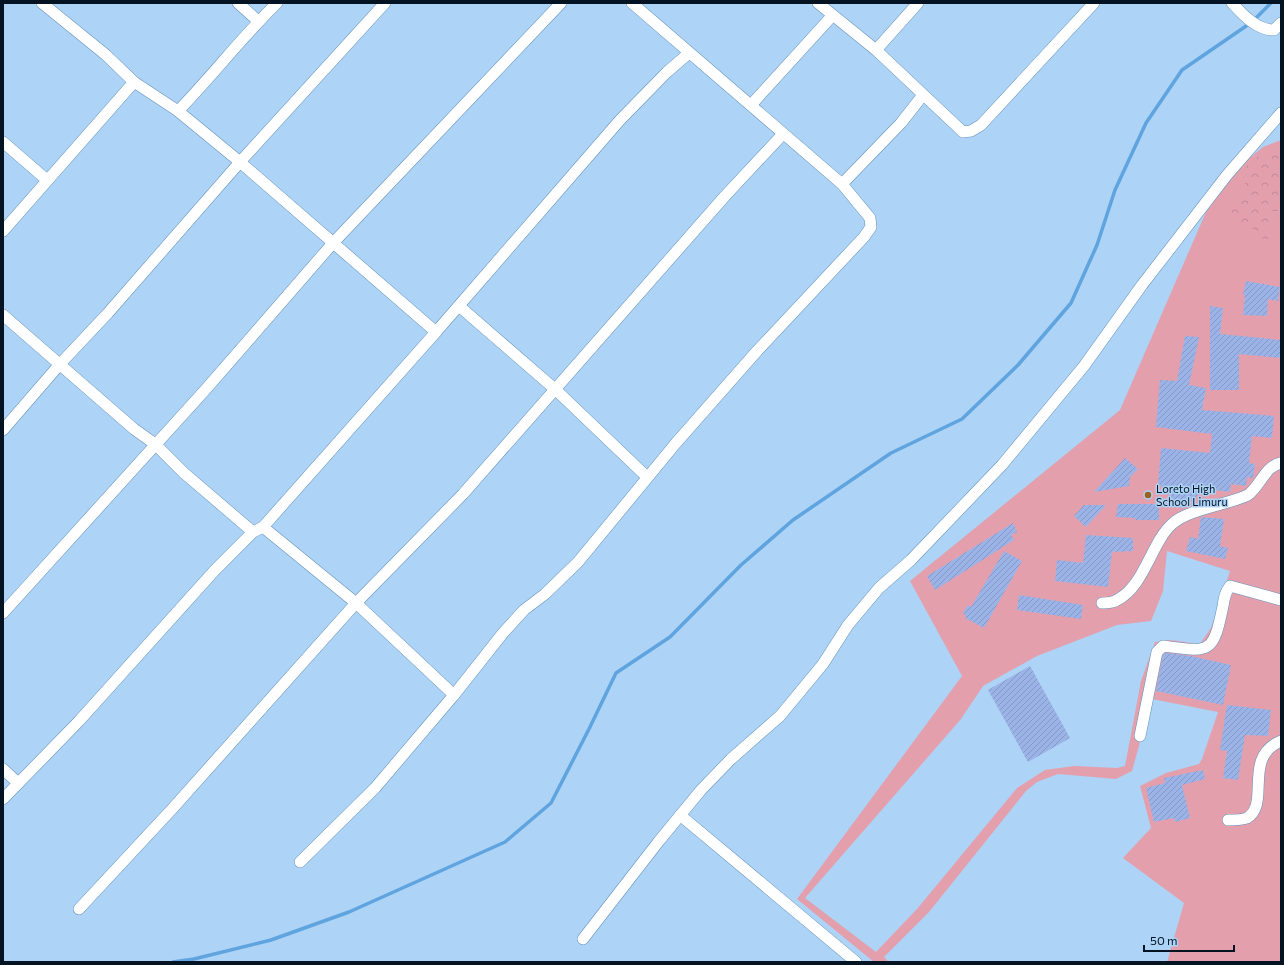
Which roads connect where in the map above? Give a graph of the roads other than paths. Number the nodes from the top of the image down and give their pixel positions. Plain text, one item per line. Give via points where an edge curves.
1 (42, 3) edge
2 (238, 3) edge
3 (277, 3) edge
4 (385, 3) edge
5 (561, 3) edge
6 (632, 3) edge
7 (818, 3) edge
8 (918, 3) edge
9 (1094, 3) edge
10 (1232, 3) edge
11 (832, 16) junction
12 (258, 21) junction
13 (1281, 23) edge
14 (876, 50) junction
15 (689, 53) junction
16 (134, 82) junction
17 (923, 95) junction
18 (751, 105) junction
19 (178, 111) junction
20 (1281, 113) edge
21 (782, 134) junction
22 (3, 142) edge
23 (240, 162) junction
24 (47, 180) junction
25 (842, 184) junction
26 (3, 231) edge
27 (333, 243) junction
28 (459, 306) junction
29 (3, 315) edge
30 (436, 332) junction
31 (60, 364) junction
32 (556, 390) junction
33 (3, 430) edge
34 (155, 444) junction
35 (1281, 463) edge
36 (647, 477) junction
37 (258, 530) junction
38 (1281, 600) edge
39 (356, 603) junction
40 (1102, 603) dead end
41 (3, 614) edge
42 (454, 695) junction
43 (1140, 736) dead end
44 (1281, 741) edge
45 (3, 769) edge
46 (18, 783) junction
47 (3, 799) edge
48 (680, 815) junction
49 (1228, 820) dead end
50 (300, 862) dead end
51 (80, 909) dead end
52 (583, 939) dead end
53 (856, 962) edge

1 - 16 street via 106,55
2 - 12 street
3 - 12 street
4 - 23 street
5 - 27 street
6 - 15 street
7 - 11 street
8 - 14 street
9 - 17 street via 981,126 963,132
10 - 13 street via 1252,22 1266,30 1274,30
11 - 14 street
11 - 18 street
12 - 19 street
14 - 17 street
15 - 18 street
15 - 28 street via 625,114
16 - 19 street
16 - 24 street
17 - 25 street via 901,123
18 - 21 street
19 - 23 street
20 - 48 street via 1227,174 1142,284 1084,366 1002,465 911,560 879,588 848,625 823,664 780,716 731,759
21 - 25 street
21 - 32 street
22 - 24 street
23 - 27 street
23 - 31 street
24 - 26 street
25 - 36 street via 870,218 871,227 757,351
27 - 30 street
27 - 34 street
28 - 30 street
28 - 32 street
29 - 31 street
30 - 37 street
31 - 33 street
31 - 34 street via 134,429
32 - 36 street
32 - 39 street via 463,494
34 - 37 street via 184,473
34 - 41 street
35 - 40 street via 1274,464 1248,495 1182,517 1172,524 1132,587 1117,601
36 - 42 street via 578,562 524,610
37 - 39 street
37 - 46 street via 171,618 80,722
38 - 43 street via 1230,586 1225,594 1217,633 1209,646 1196,650 1163,646 1159,648
39 - 42 street
39 - 51 street
42 - 50 street via 375,788
44 - 49 street via 1271,745 1264,752 1253,811 1245,819
45 - 46 street
46 - 47 street
48 - 52 street
48 - 53 street

